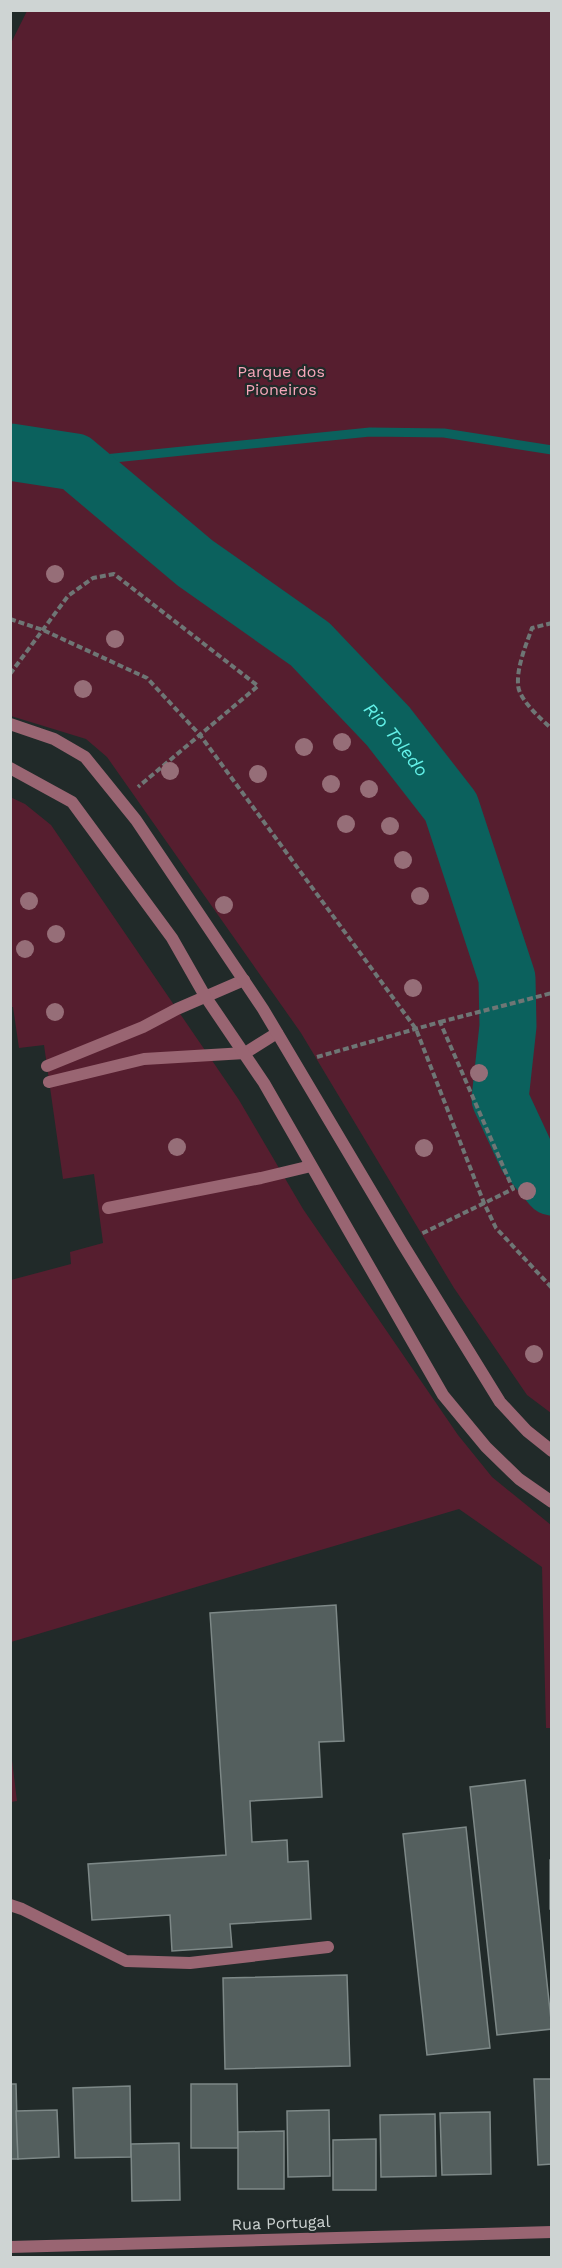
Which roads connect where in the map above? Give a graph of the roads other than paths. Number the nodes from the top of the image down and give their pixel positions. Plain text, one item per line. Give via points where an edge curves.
1 (10, 724) edge
2 (10, 768) edge
3 (244, 980) junction
4 (205, 996) junction
5 (277, 1033) junction
6 (245, 1053) junction
7 (46, 1066) dead end
8 (49, 1082) dead end
9 (311, 1166) junction
10 (108, 1208) dead end
11 (552, 1451) edge
12 (552, 1502) edge
13 (10, 1905) edge
14 (328, 1947) dead end
15 (552, 2232) edge
16 (10, 2247) edge

1 - 3 street via 54,739 85,757 136,820
2 - 4 street via 72,802 172,938
3 - 4 street
3 - 5 street
4 - 6 street
4 - 7 street via 142,1028
5 - 6 street
5 - 11 street via 500,1402
6 - 8 street via 144,1059
6 - 9 street
9 - 10 street
9 - 12 street via 443,1395 486,1448 519,1479
13 - 14 street via 126,1961 189,1963
15 - 16 street, Rua Portugal

